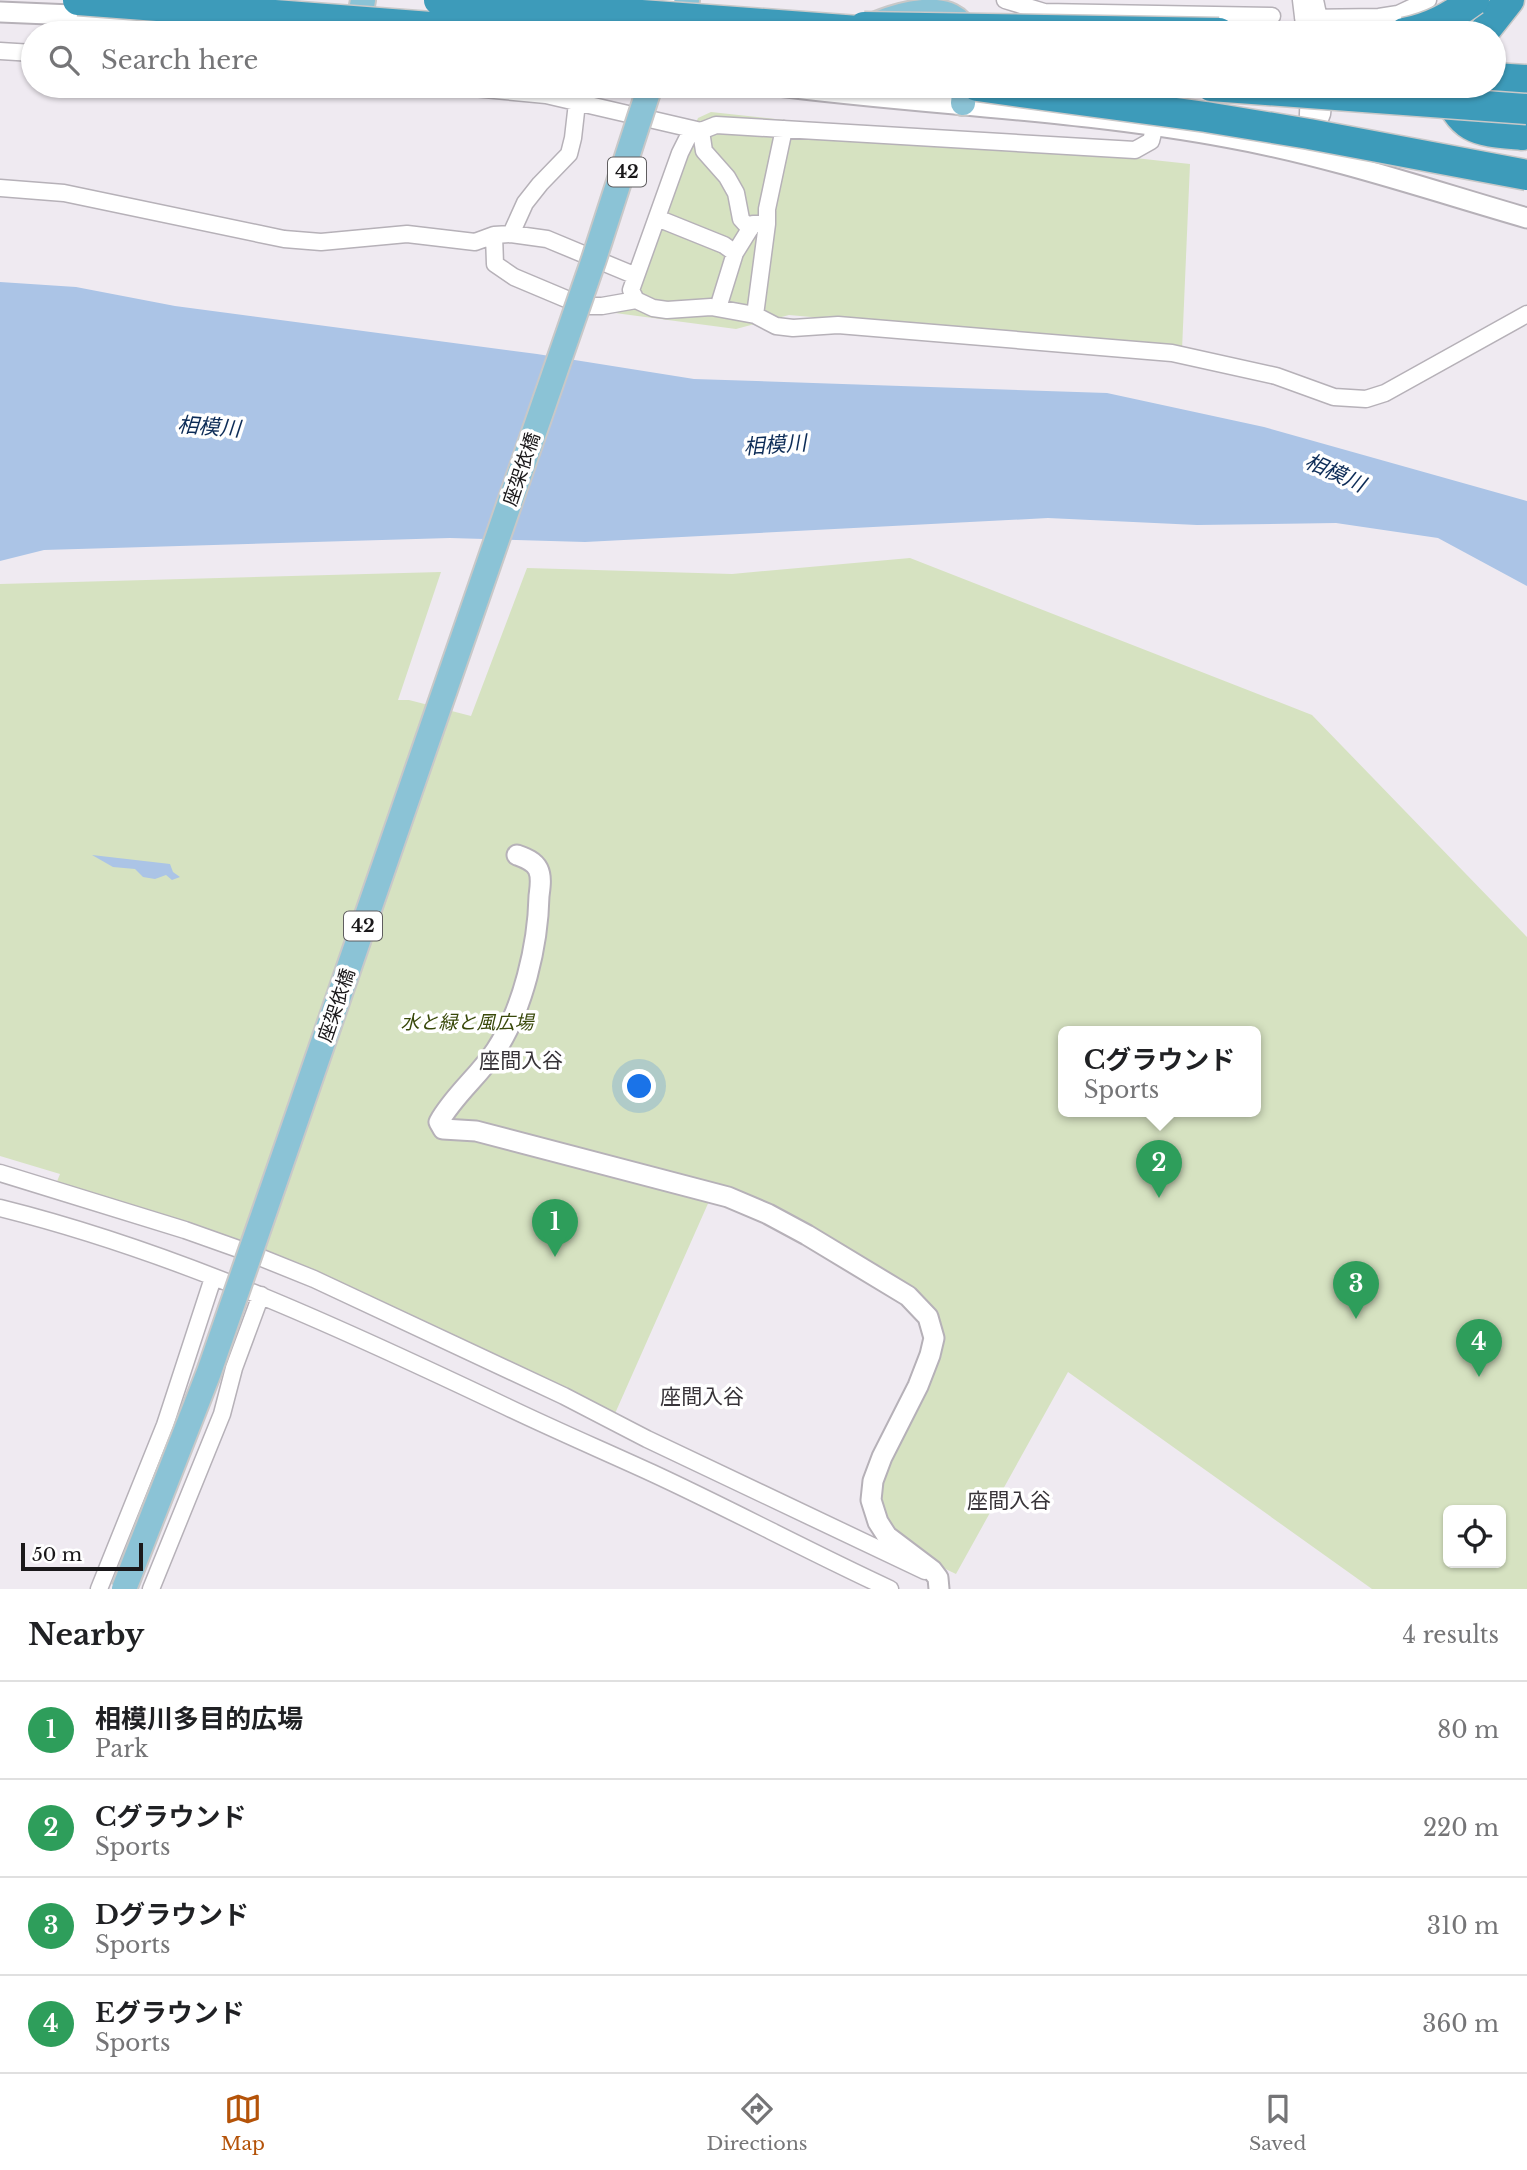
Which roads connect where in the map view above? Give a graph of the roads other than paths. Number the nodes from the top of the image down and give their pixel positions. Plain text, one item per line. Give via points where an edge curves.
1 (78, 0) edge
2 (439, 0) edge
3 (477, 0) edge
4 (671, 0) edge
5 (678, 0) edge
6 (689, 0) edge
7 (1005, 0) edge
8 (1301, 0) edge
9 (1315, 0) edge
10 (1428, 0) edge
11 (1446, 0) edge
12 (1474, 0) edge
13 (1509, 0) edge
14 (362, 3) edge
15 (1123, 6) edge
16 (1262, 11) edge
17 (0, 12) edge
18 (151, 21) edge
19 (354, 21) edge
20 (360, 21) edge
21 (522, 21) edge
22 (664, 21) edge
23 (672, 21) edge
24 (683, 21) edge
25 (717, 21) edge
26 (885, 21) edge
27 (963, 21) edge
28 (1310, 21) edge
29 (1313, 21) edge
30 (1349, 21) edge
31 (1442, 21) edge
32 (1445, 21) edge
33 (1492, 21) edge
34 (0, 51) edge
35 (21, 52) edge
36 (1506, 79) edge
37 (1527, 80) edge
38 (558, 98) edge
39 (646, 98) edge
40 (655, 98) edge
41 (1002, 98) edge
42 (1025, 98) edge
43 (1308, 98) edge
44 (1316, 98) edge
45 (1324, 98) edge
46 (1450, 98) edge
47 (1476, 98) edge
48 (577, 103) junction
49 (1525, 122) edge
50 (1155, 125) junction
51 (784, 129) junction
52 (697, 130) junction
53 (1306, 155) junction
54 (1527, 175) edge
55 (0, 188) edge
56 (657, 218) junction
57 (1527, 218) edge
58 (767, 224) junction
59 (750, 229) junction
60 (502, 234) junction
61 (735, 253) junction
62 (594, 259) junction
63 (636, 276) junction
64 (636, 300) junction
65 (718, 309) junction
66 (755, 315) junction
67 (1526, 316) edge
68 (517, 855) dead end
69 (0, 1173) edge
70 (0, 1208) edge
71 (213, 1278) junction
72 (261, 1295) junction
73 (938, 1583) edge
74 (99, 1589) edge
75 (124, 1589) edge
76 (151, 1589) edge
77 (890, 1589) edge

1 - 19 highway, bridge
2 - 25 highway, bridge
3 - 21 main road, bridge
4 - 22 street
5 - 23 main road
6 - 24 main road
7 - 15 street via 1044,12
8 - 28 street
9 - 29 street
10 - 30 street via 1398,14
11 - 32 highway
12 - 31 highway, bridge
13 - 33 highway
14 - 20 main road
15 - 16 street
17 - 18 street
26 - 27 main road, bridge via 922,4 940,3 954,8
34 - 35 street
36 - 37 highway
38 - 48 street
39 - 62 main road, 座架依橋 / 42, bridge
40 - 62 main road, 座架依橋 / 42, bridge
41 - 50 street
42 - 54 highway, bridge via 1206,117
43 - 53 street
44 - 49 highway, bridge
45 - 53 street
46 - 49 highway via 1454,110 1471,126 1493,132
47 - 49 highway via 1482,113 1501,128
48 - 52 street
48 - 60 street via 569,154
50 - 51 street via 1151,141 1135,150
50 - 53 street
51 - 52 street via 716,125
51 - 58 street
52 - 56 street via 680,153
52 - 59 street via 704,151 736,193 741,219
53 - 57 street
55 - 60 street via 64,193 284,239 321,242 407,234 475,242
56 - 61 street
56 - 63 street
58 - 59 street via 753,224
58 - 66 street
59 - 61 street
60 - 63 street via 547,239
60 - 64 street via 495,264 514,276 583,306
61 - 65 street
62 - 75 main road, 座架依橋 / 42, bridge via 208,1372
63 - 64 street via 631,290
64 - 65 street via 667,310
65 - 66 street
66 - 67 street via 776,326 793,328 838,325 1172,354 1276,376 1350,400 1385,393
68 - 73 street via 534,863 540,874 537,929 529,966 497,1049 446,1110 439,1122 443,1129 476,1131 728,1197 807,1235 908,1296 928,1317 934,1338 918,1386 877,1469 871,1500 887,1536 925,1563
69 - 73 street via 185,1230 314,1279 564,1396
70 - 71 street via 136,1249
71 - 72 street
71 - 74 street via 165,1425
72 - 76 street via 222,1413
72 - 77 street via 652,1473

